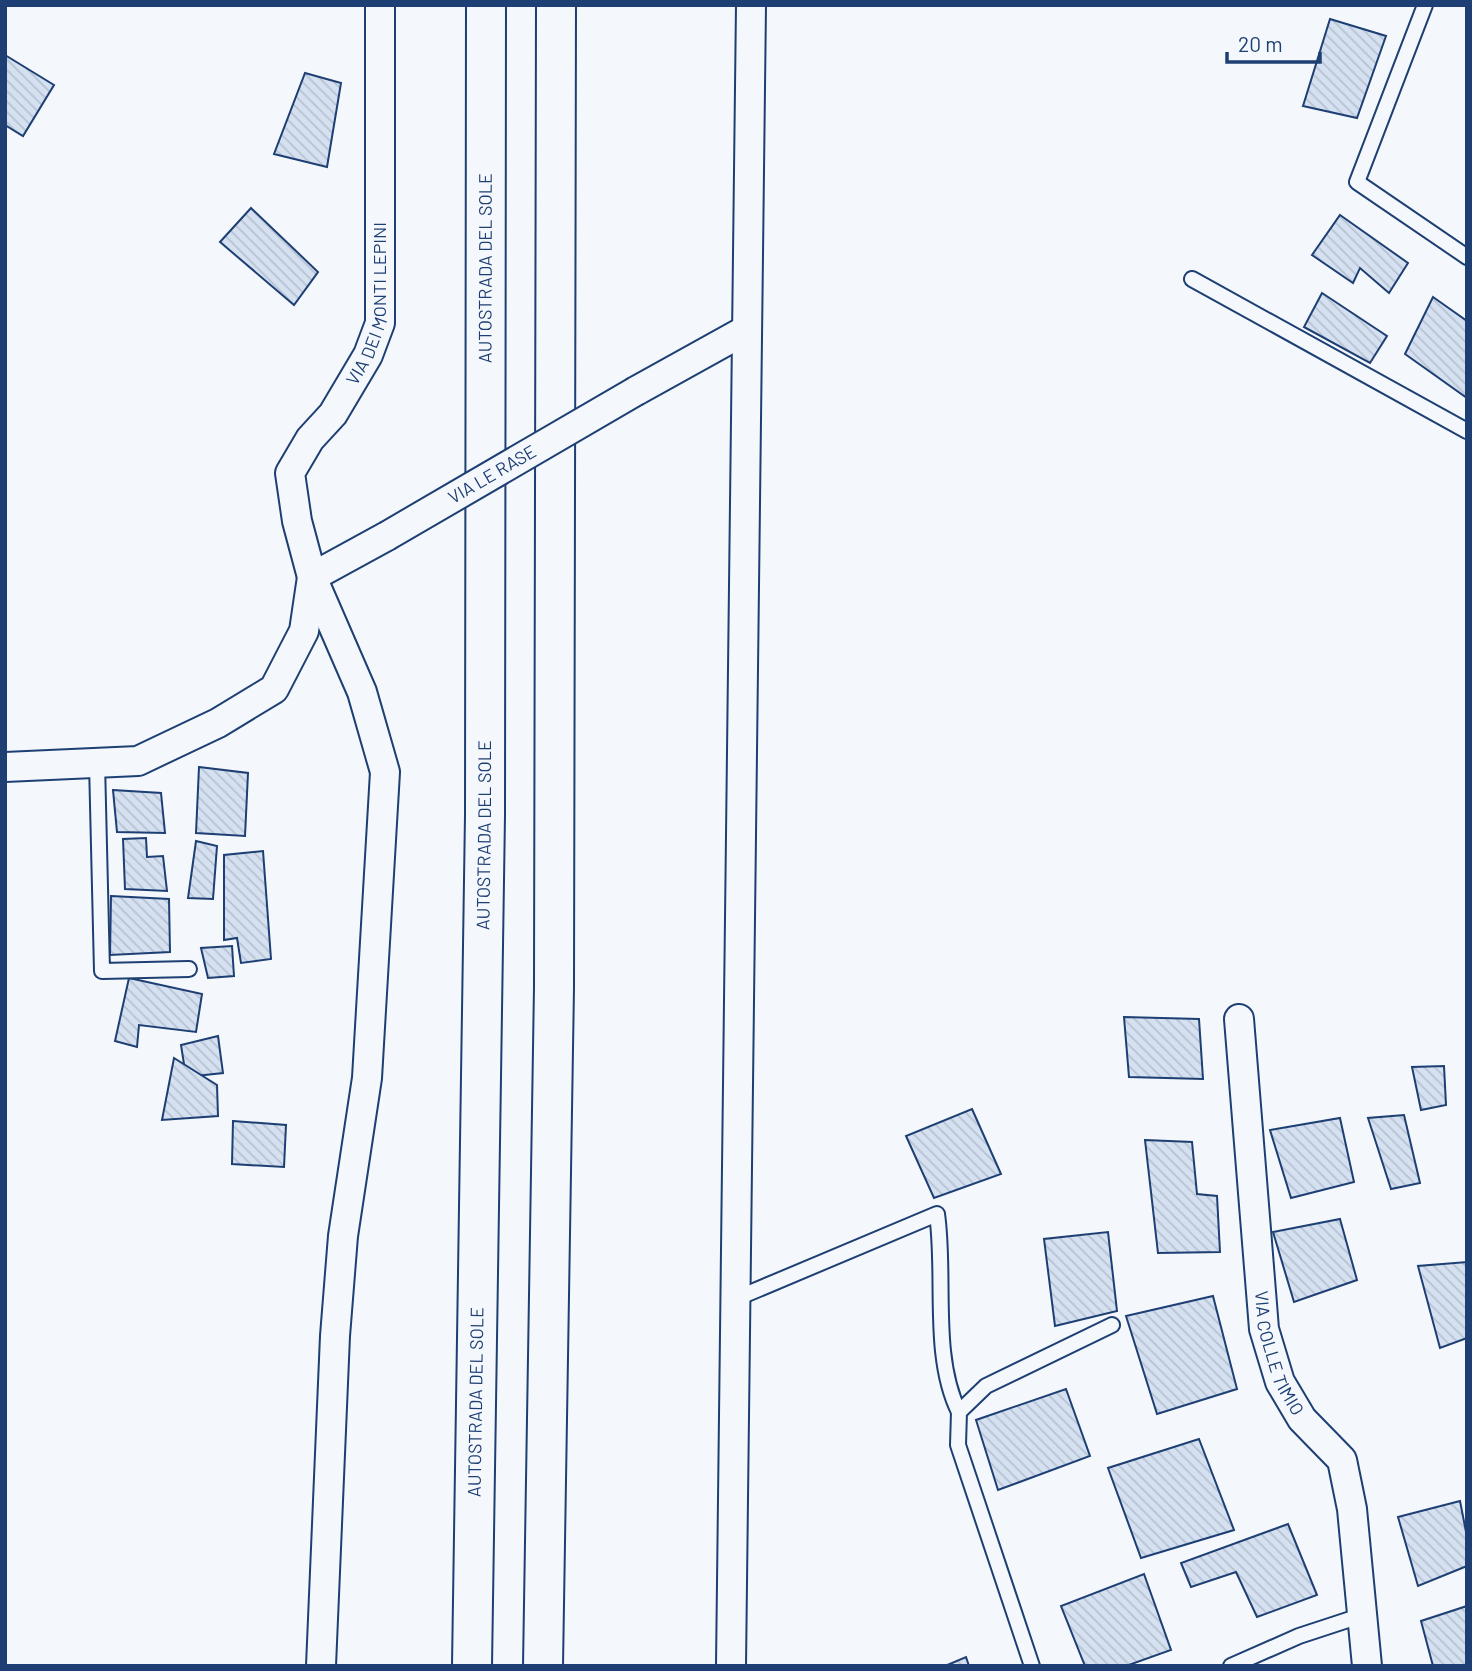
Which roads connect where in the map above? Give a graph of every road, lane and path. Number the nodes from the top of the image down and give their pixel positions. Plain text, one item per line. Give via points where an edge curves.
1 (380, 5) edge
2 (486, 5) edge
3 (556, 5) edge
4 (751, 5) edge
5 (1425, 5) edge
6 (1467, 257) edge
7 (1192, 279) dead end
8 (746, 330) junction
9 (1467, 431) edge
10 (312, 577) junction
11 (97, 763) junction
12 (5, 767) edge
13 (189, 969) dead end
14 (1239, 1019) dead end
15 (735, 1298) junction
16 (1112, 1325) dead end
17 (959, 1412) junction
18 (1363, 1615) junction
19 (321, 1666) edge
20 (472, 1666) edge
21 (543, 1666) edge
22 (731, 1666) edge
23 (1032, 1666) edge
24 (1231, 1666) edge
25 (1367, 1666) edge

1 - 10 street, VIA DEI MONTI LEPINI via 380,323 368,355 333,414 310,439 290,472
2 - 20 highway, AUTOSTRADA DEL SOLE via 485,815
3 - 21 highway via 554,987
4 - 8 street
5 - 6 lane via 1357,182
7 - 9 lane
8 - 10 street, VIA LE RASE, bridge
8 - 15 street
10 - 11 street via 304,631 274,690 138,761
10 - 19 street via 362,692 385,772 367,1078 343,1236 336,1324
11 - 12 street
11 - 13 lane via 103,971
14 - 18 street, VIA COLLE TIMIO via 1264,1329 1280,1382 1301,1419 1342,1460
15 - 17 lane via 937,1214 943,1250 948,1389
15 - 22 street
16 - 17 lane via 986,1386
17 - 23 lane via 958,1446
18 - 24 lane
18 - 25 street, VIA COLLE TIMIO

